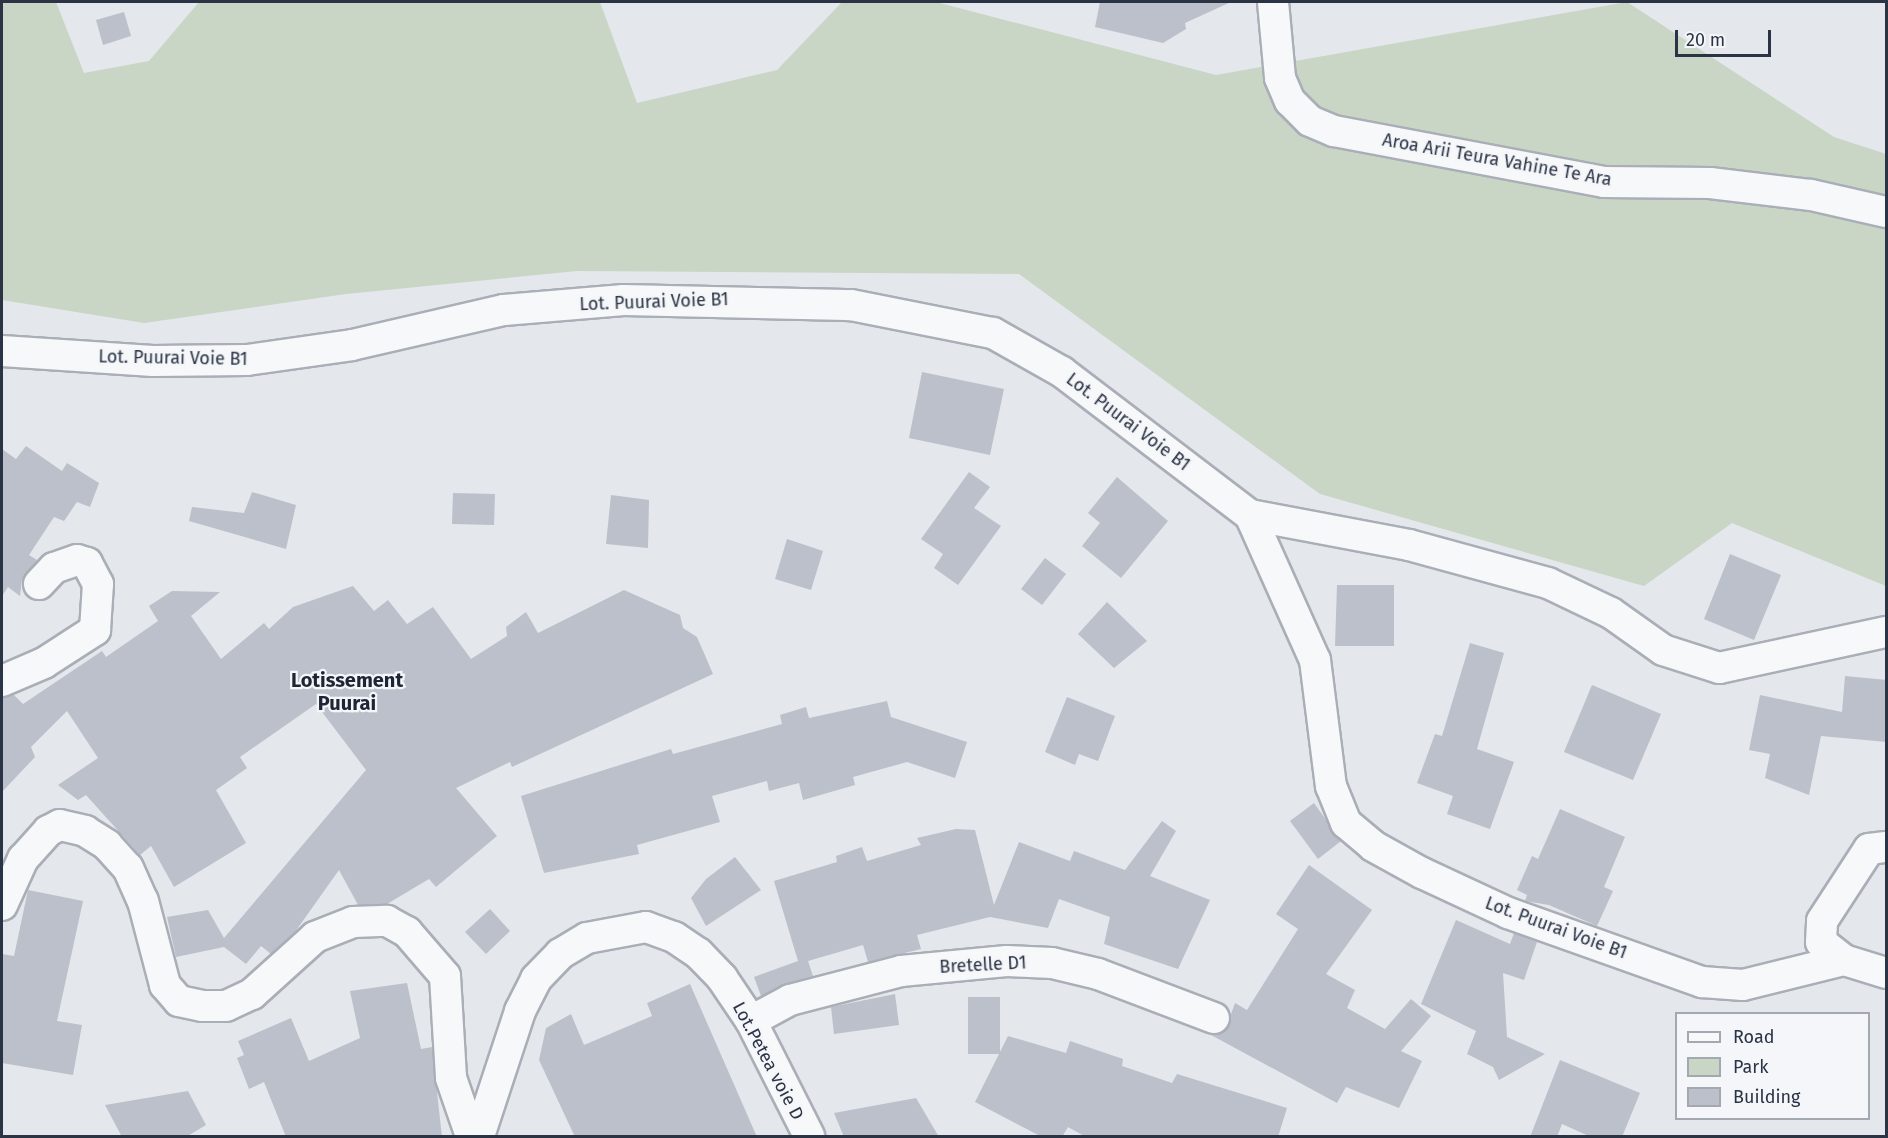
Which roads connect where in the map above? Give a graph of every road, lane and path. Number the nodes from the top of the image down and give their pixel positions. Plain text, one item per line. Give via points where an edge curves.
1 (1273, 2) edge
2 (1887, 212) edge
3 (2, 351) edge
4 (1250, 515) junction
5 (39, 584) dead end
6 (1887, 632) edge
7 (2, 681) edge
8 (1887, 848) edge
9 (2, 905) edge
10 (1844, 960) junction
11 (1887, 973) edge
12 (1214, 1018) dead end
13 (751, 1020) junction
14 (471, 1137) edge
15 (479, 1137) edge
16 (809, 1137) edge

1 - 2 street, Aroa Arii Teura Vahine Te Ara via 1280,78 1290,101 1310,121 1334,131 1604,182 1710,183 1810,195
3 - 4 street, Lot. Puurai Voie B1 via 153,361 247,360 351,345 504,310 624,300 851,305 993,333 1062,372
4 - 6 street, Lot. Puurai Voie B1 via 1409,545 1548,583 1611,613 1663,650 1719,668
4 - 10 street, Lot. Puurai Voie B1 via 1315,660 1331,786 1346,823 1373,846 1508,913 1702,982 1743,985
5 - 7 street via 54,568 77,560 87,563 98,585 95,630 44,663
8 - 10 street via 1869,849 1822,921 1821,942
9 - 14 street via 23,860 48,831 60,825 86,831 128,868 143,901 165,985 179,1001 202,1006 226,1006 252,994 315,937 353,922 387,921 407,932 445,976 451,1078
10 - 11 street
12 - 13 street, Bretelle D1 via 1098,974 1052,963 1007,961 901,971 790,1000
13 - 15 street, Lot.Petea voie D via 714,970 674,937 646,927 587,938 560,954 536,978 520,1011
13 - 16 street, Lot.Petea voie D

